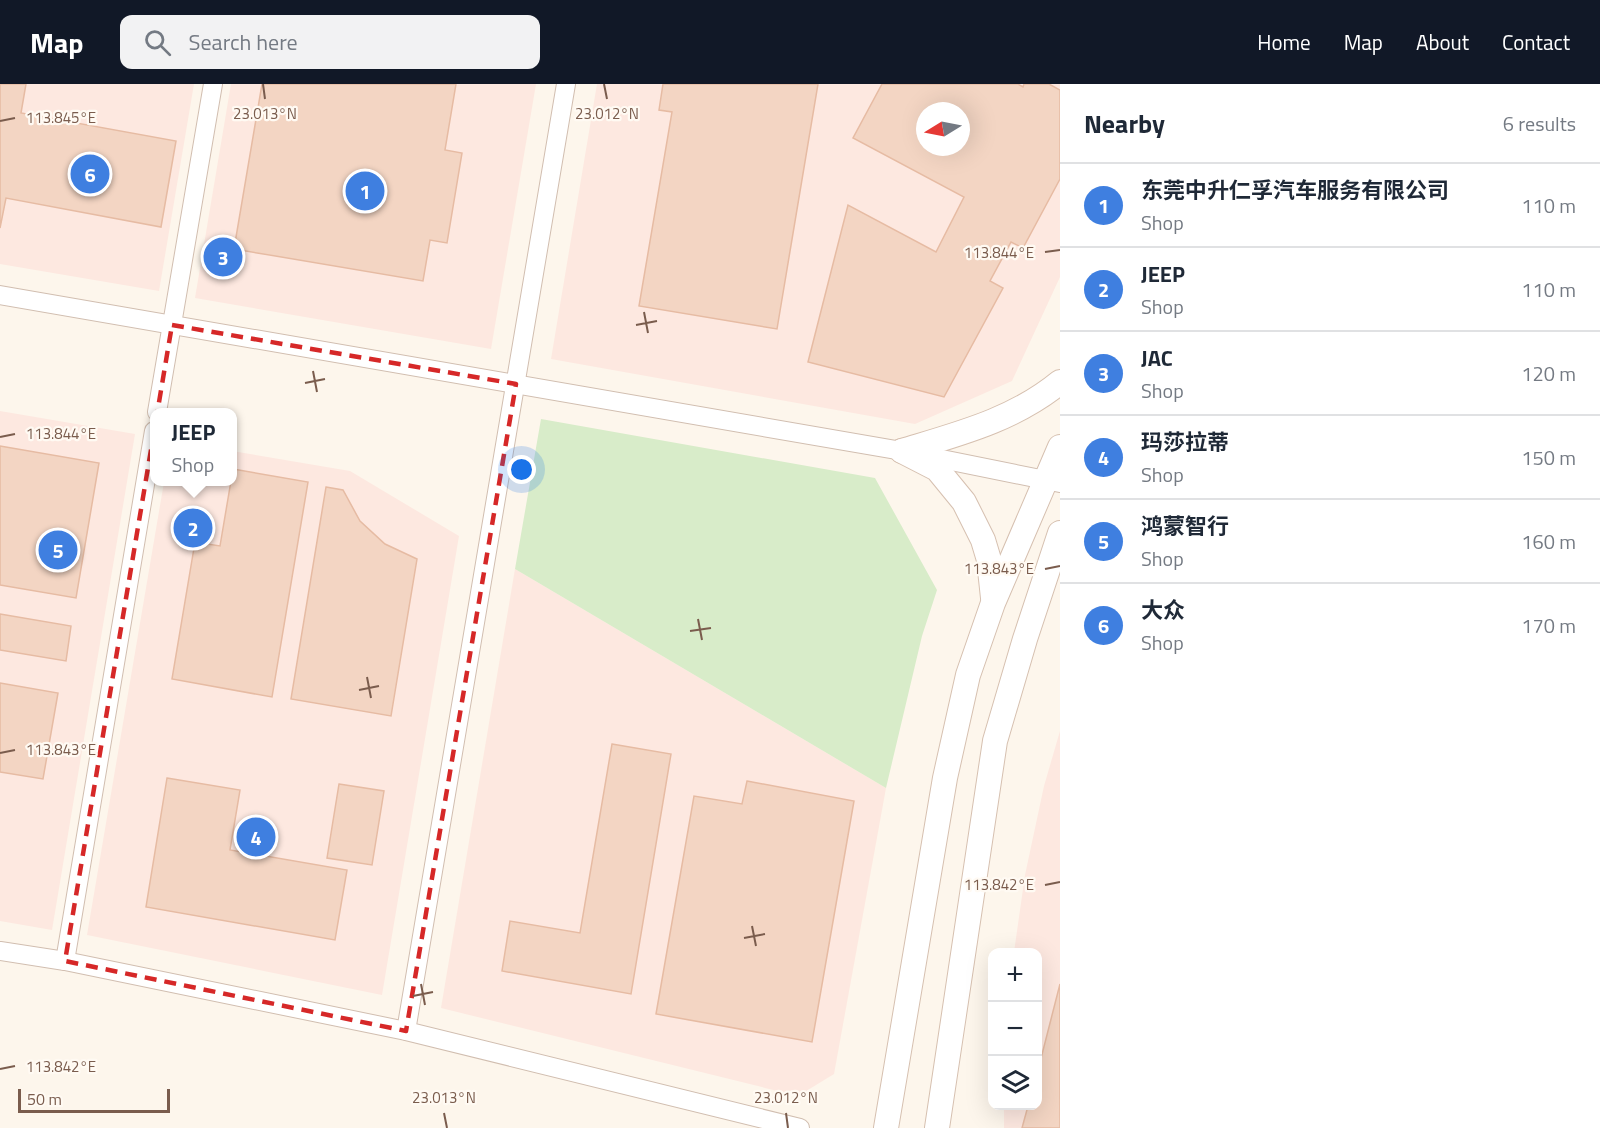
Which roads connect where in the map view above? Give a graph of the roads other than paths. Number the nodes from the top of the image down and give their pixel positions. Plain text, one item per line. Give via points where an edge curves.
1 (213, 84) edge
2 (566, 84) edge
3 (0, 295) edge
4 (172, 325) junction
5 (1060, 382) edge
6 (516, 384) junction
7 (158, 408) edge
8 (1060, 447) edge
9 (902, 451) junction
10 (150, 455) edge
11 (1053, 481) edge
12 (1060, 533) edge
13 (1060, 581) edge
14 (993, 603) junction
15 (1035, 609) junction
16 (0, 951) edge
17 (64, 961) junction
18 (406, 1031) junction
19 (800, 1128) edge
20 (886, 1128) edge
21 (937, 1128) edge

1 - 4 street
2 - 6 street
3 - 4 street
4 - 6 street
4 - 7 street
5 - 9 main road via 1030,403 981,427
6 - 9 street
6 - 18 street
8 - 11 main road
9 - 11 street
9 - 14 main road via 937,469 964,502 983,540
10 - 17 street
11 - 14 main road
12 - 15 main road
13 - 15 main road
14 - 20 main road via 968,675 945,778
15 - 21 main road via 995,741
16 - 17 street
17 - 18 street
18 - 19 street

